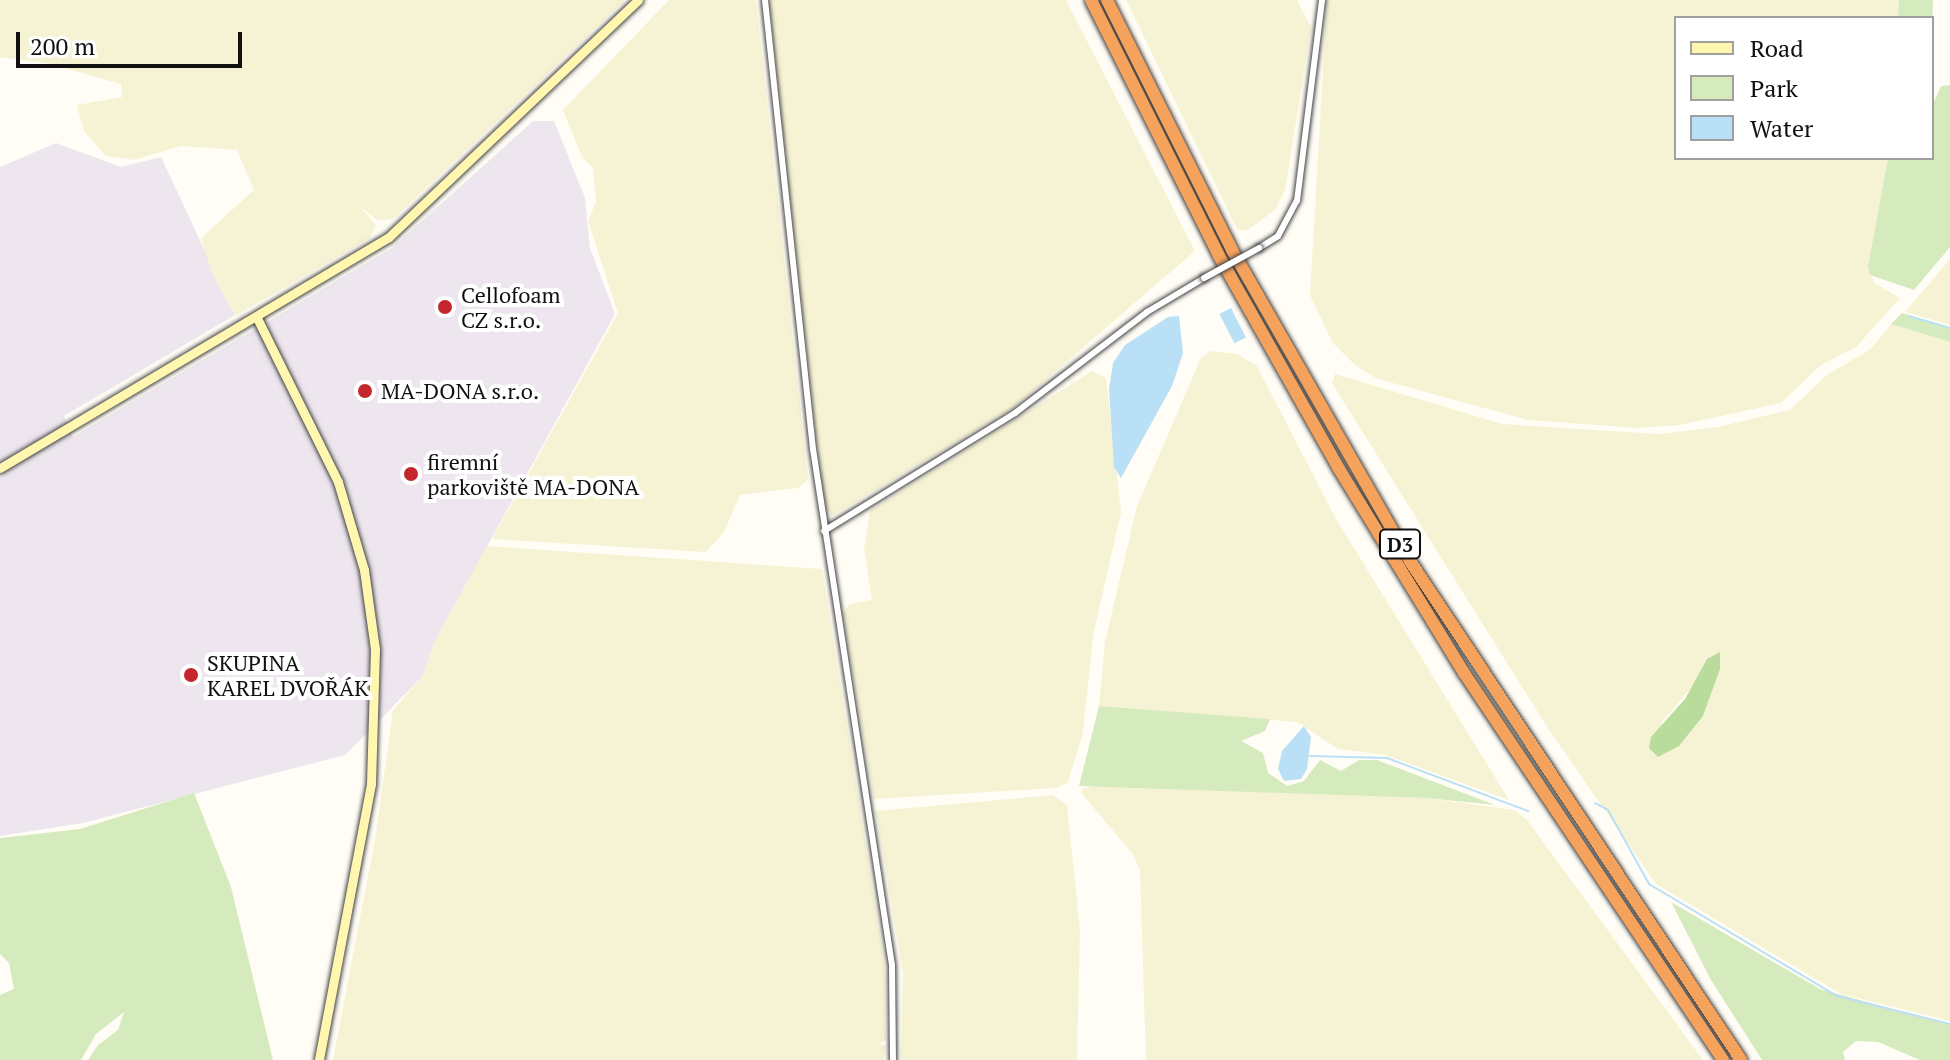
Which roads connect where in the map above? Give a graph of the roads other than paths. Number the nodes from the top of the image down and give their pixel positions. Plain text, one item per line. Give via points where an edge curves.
1 (638, 0) edge
2 (765, 0) edge
3 (1091, 0) edge
4 (1107, 0) edge
5 (1322, 0) edge
6 (257, 318) junction
7 (0, 468) edge
8 (824, 531) junction
9 (319, 1060) edge
10 (893, 1060) edge
11 (1723, 1060) edge
12 (1741, 1060) edge

1 - 6 main road via 424,208 368,251
2 - 8 street
3 - 11 highway, D3 via 1219,256 1346,482 1560,819
4 - 12 highway, D3 via 1232,250 1380,511 1549,777
5 - 8 street, bridge via 1297,201 1278,236 1147,312 1030,404
6 - 7 main road
6 - 9 main road via 310,416 342,492 364,570 375,649 371,784
8 - 10 street via 892,965

